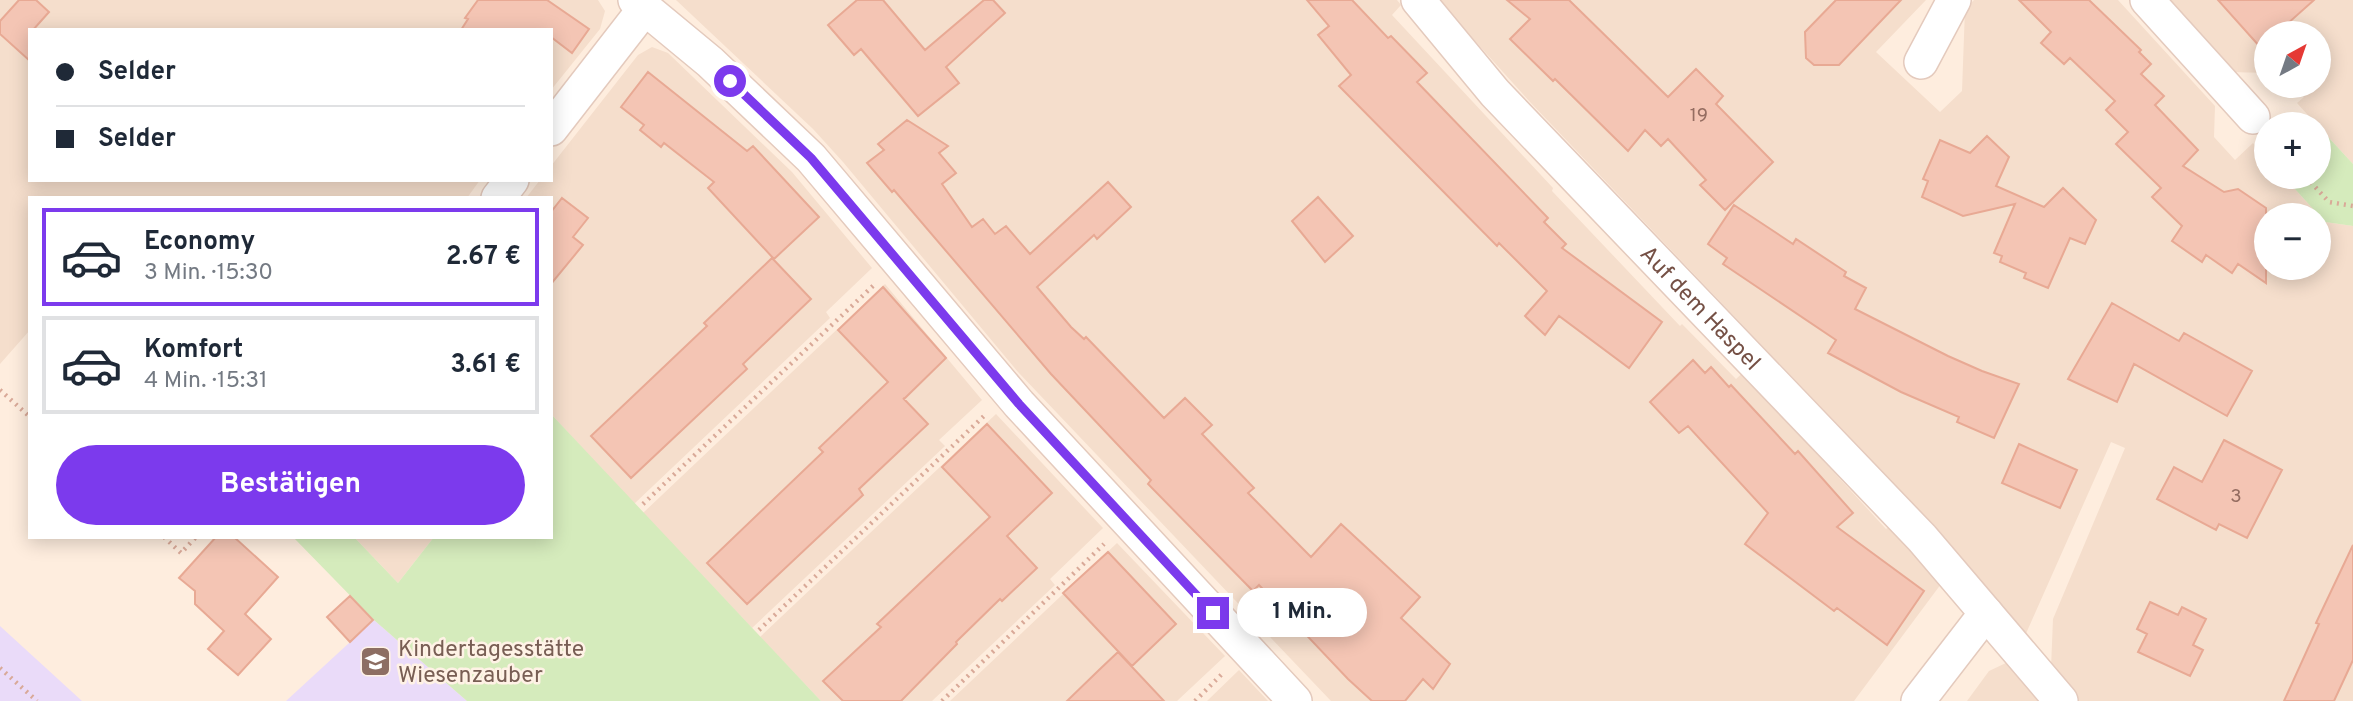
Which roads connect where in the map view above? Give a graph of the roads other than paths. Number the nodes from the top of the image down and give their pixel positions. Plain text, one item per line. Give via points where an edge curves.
1 (1418, 0) edge
2 (1954, 0) edge
3 (2147, 0) edge
4 (640, 4) edge
5 (1920, 62) dead end
6 (2253, 117) dead end
7 (553, 126) edge
8 (510, 182) edge
9 (500, 196) edge
10 (1986, 613) junction
11 (1296, 701) edge
12 (1918, 701) edge
13 (2060, 701) edge

1 - 10 street, Auf dem Haspel via 1495,93 1922,538
2 - 5 street
3 - 6 street
4 - 7 street
4 - 11 street via 710,62 811,158 1009,393
8 - 9 street
10 - 12 street
10 - 13 street, Auf dem Haspel

